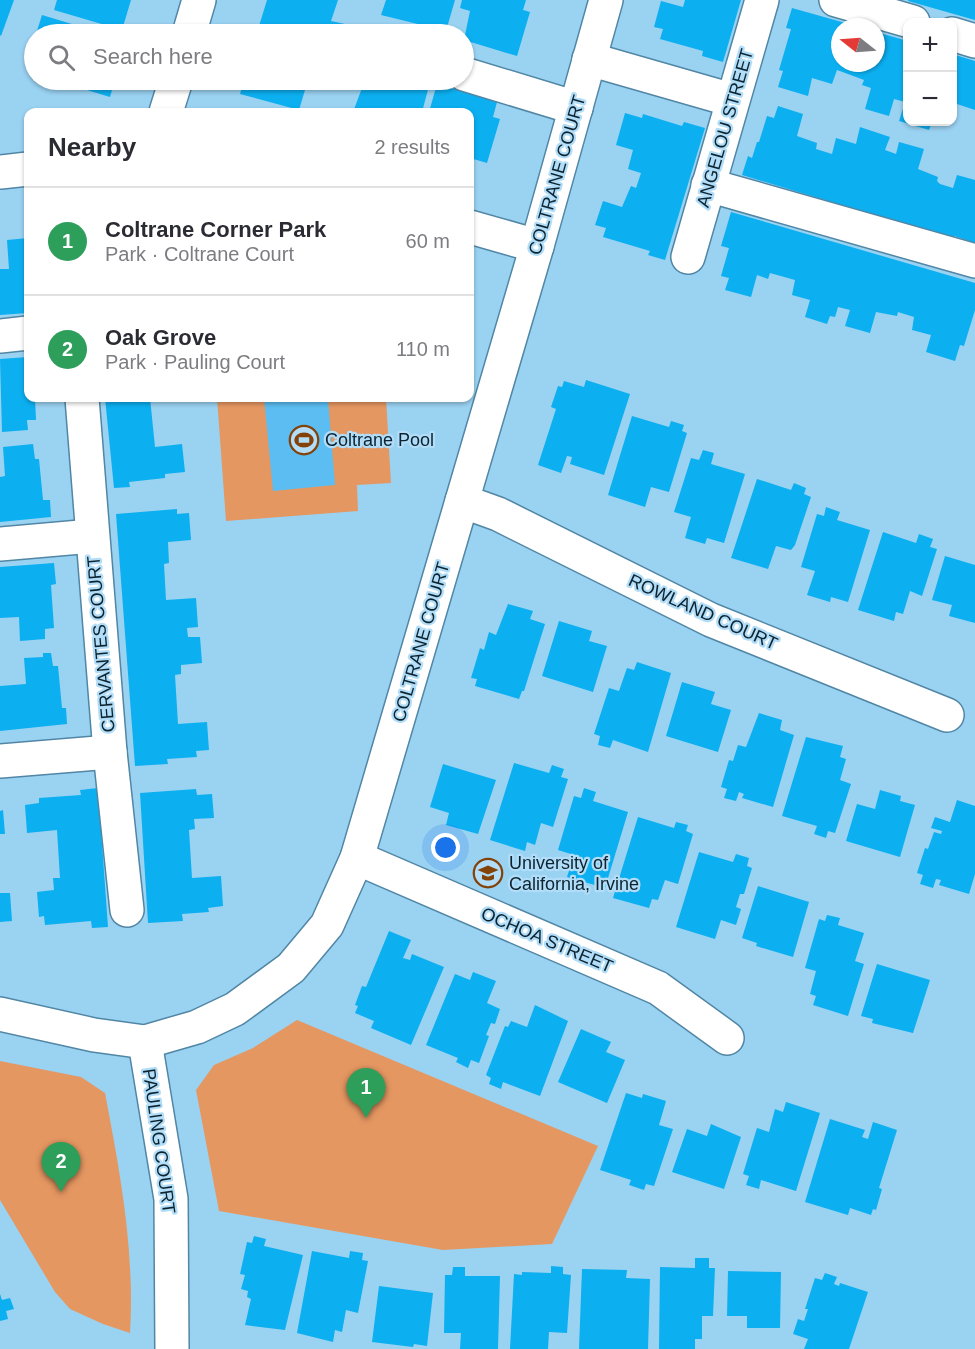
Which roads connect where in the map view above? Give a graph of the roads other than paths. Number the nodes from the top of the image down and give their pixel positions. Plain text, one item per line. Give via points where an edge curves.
1 (199, 0) edge
2 (606, 0) edge
3 (762, 0) edge
4 (836, 0) edge
5 (903, 19) edge
6 (192, 24) edge
7 (957, 36) edge
8 (975, 41) edge
9 (589, 58) junction
10 (474, 77) edge
11 (173, 90) edge
12 (732, 100) junction
13 (167, 108) edge
14 (576, 108) junction
15 (24, 169) edge
16 (0, 172) edge
17 (708, 185) junction
18 (474, 228) edge
19 (537, 246) junction
20 (688, 257) dead end
21 (975, 261) edge
22 (24, 333) edge
23 (0, 336) edge
24 (82, 402) edge
25 (462, 501) junction
26 (92, 536) junction
27 (0, 544) edge
28 (947, 715) dead end
29 (110, 752) junction
30 (0, 761) edge
31 (357, 858) junction
32 (127, 910) dead end
33 (0, 1014) edge
34 (727, 1038) dead end
35 (145, 1041) junction
36 (172, 1349) edge

1 - 6 street
2 - 9 street, COLTRANE COURT
3 - 12 street, ANGELOU STREET
4 - 5 street
7 - 8 street
9 - 12 street
9 - 14 street, COLTRANE COURT
10 - 14 street
11 - 13 street
12 - 17 street, ANGELOU STREET
14 - 19 street, COLTRANE COURT
15 - 16 street
17 - 20 street, ANGELOU STREET
17 - 21 street
18 - 19 street
19 - 25 street, COLTRANE COURT
22 - 23 street
24 - 26 street, CERVANTES COURT
25 - 28 street, ROWLAND COURT via 508,519 711,620
25 - 31 street, COLTRANE COURT
26 - 27 street, CERVANTES COURT
26 - 29 street, CERVANTES COURT
29 - 30 street, CERVANTES COURT
29 - 32 street, CERVANTES COURT
31 - 34 street, OCHOA STREET via 658,988
31 - 35 street, COLTRANE COURT via 327,925 291,968 235,1009 198,1027
33 - 35 street, COLTRANE COURT via 94,1035
35 - 36 street, PAULING COURT via 171,1199

